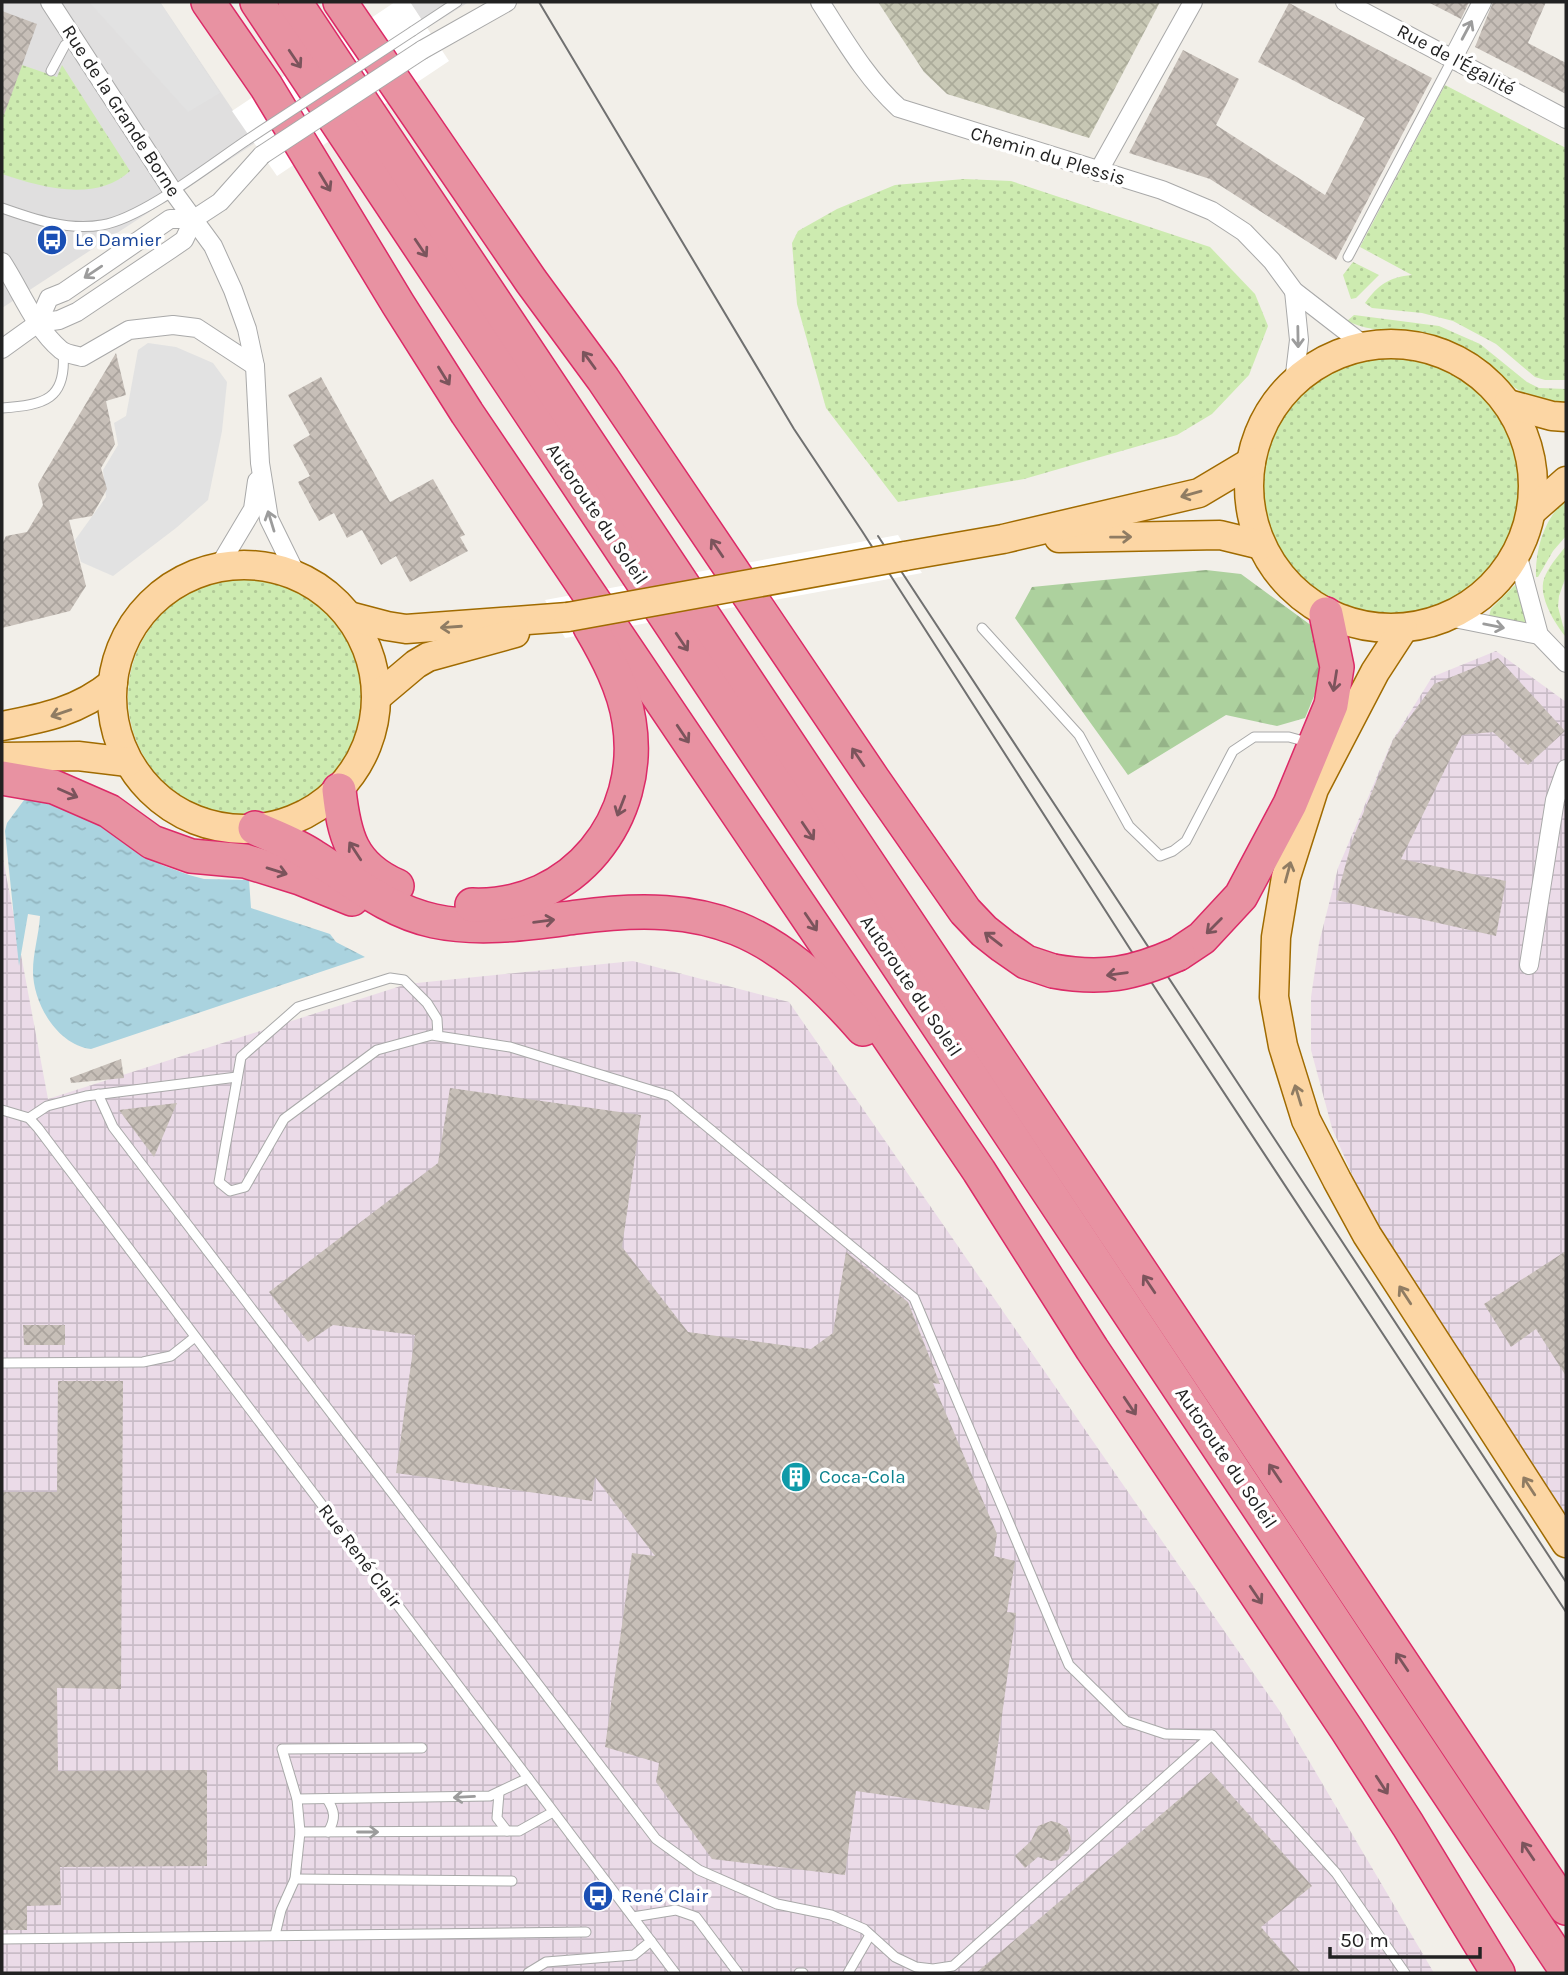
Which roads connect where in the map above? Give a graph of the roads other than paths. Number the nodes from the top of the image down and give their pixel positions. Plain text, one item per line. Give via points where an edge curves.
1 (50, 2) edge
2 (208, 2) edge
3 (257, 2) edge
4 (295, 2) edge
5 (340, 2) edge
6 (457, 2) edge
7 (507, 2) edge
8 (820, 2) edge
9 (1193, 2) edge
10 (1345, 2) edge
11 (1482, 2) edge
12 (74, 38) junction
13 (1453, 58) junction
14 (51, 71) dead end
15 (1566, 119) edge
16 (1098, 172) junction
17 (172, 190) junction
18 (2, 208) edge
19 (194, 219) junction
20 (1348, 257) dead end
21 (2, 262) edge
22 (1294, 291) junction
23 (38, 323) junction
24 (1365, 346) junction
25 (2, 349) edge
26 (63, 352) junction
27 (255, 366) junction
28 (1294, 382) junction
29 (1508, 404) junction
30 (2, 408) edge
31 (467, 413) junction
32 (1566, 417) edge
33 (1251, 462) junction
34 (260, 463) junction
35 (1566, 481) edge
36 (1532, 511) junction
37 (1003, 539) junction
38 (1261, 545) junction
39 (1517, 553) junction
40 (219, 566) junction
41 (296, 574) junction
42 (1326, 614) junction
43 (349, 616) junction
44 (568, 617) junction
45 (1449, 617) junction
46 (982, 628) dead end
47 (1403, 629) junction
48 (1539, 635) junction
49 (1566, 663) edge
50 (113, 683) junction
51 (378, 696) junction
52 (2, 726) edge
53 (1313, 744) junction
54 (2, 757) edge
55 (128, 762) junction
56 (1566, 769) edge
57 (2, 778) edge
58 (339, 790) junction
59 (255, 828) junction
60 (415, 916) junction
61 (1529, 965) dead end
62 (438, 1036) junction
63 (237, 1077) junction
64 (98, 1094) junction
65 (2, 1110) edge
66 (29, 1118) junction
67 (195, 1337) junction
68 (1092, 1349) junction
69 (2, 1363) edge
70 (1566, 1543) edge
71 (1212, 1735) junction
72 (422, 1748) dead end
73 (528, 1778) junction
74 (499, 1793) junction
75 (327, 1798) junction
76 (297, 1799) junction
77 (553, 1812) junction
78 (507, 1830) junction
79 (300, 1832) junction
80 (328, 1832) junction
81 (295, 1879) junction
82 (512, 1881) dead end
83 (1566, 1908) edge
84 (633, 1917) junction
85 (586, 1932) dead end
86 (870, 1935) junction
87 (275, 1936) junction
88 (2, 1939) edge
89 (651, 1941) junction
90 (914, 1970) edge
91 (1566, 1970) edge
92 (528, 1973) edge
93 (675, 1973) edge
94 (738, 1973) edge
95 (848, 1973) edge
96 (1405, 1973) edge
97 (1498, 1973) edge

1 - 12 street, Rue de la Grande Borne
2 -> 31 highway via 266,86
3 -> 91 highway, Autoroute du Soleil
83 -> 4 highway, Autoroute du Soleil
53 -> 5 highway, bridge via 1290,804 1241,896 1202,938 1178,954 1121,974 1081,976 1026,962 984,931 965,911 873,779 603,379
6 - 17 lane, bridge
7 - 19 street, bridge via 422,50 262,155 220,202
8 - 16 street, Chemin du Plessis via 865,71 899,108
9 - 16 street
10 - 13 street, Rue de l'Égalité
13 -> 11 street
12 - 14 lane
12 - 17 street, Rue de la Grande Borne
13 - 15 street, Rue de l'Égalité
13 - 20 lane
16 - 22 street, Chemin du Plessis via 1162,190 1212,211 1244,232
17 - 18 lane via 103,225 62,225
17 - 19 street, Rue de la Grande Borne
19 - 23 street via 184,240 77,312
19 -> 23 street via 170,219 64,292 48,298
19 - 27 street, Rue de la Grande Borne via 233,290
21 - 23 street
22 - 24 street, Chemin du Plessis
22 -> 28 street via 1299,340
23 - 25 street
23 - 26 street
24 - 28 main road via 1335,355
24 - 29 main road via 1404,345 1434,351 1489,382
26 - 27 street via 82,357 129,330 173,325 197,328
26 - 30 lane via 60,388 49,399 32,406
27 - 34 street, Rue de la Grande Borne
28 - 33 main road via 1266,418
29 - 32 main road
29 - 36 main road via 1531,456
31 -> 58 highway via 622,689 632,751 627,789 602,843 562,880 504,904 467,905 444,903 404,889 361,861 346,835
31 -> 68 highway via 979,1171
33 -> 37 main road via 1199,493
33 - 38 main road via 1250,504
34 - 40 street via 253,509
41 -> 34 street via 269,519
35 - 36 main road
36 - 39 main road
37 -> 38 main road via 1220,535
37 - 44 main road, bridge
38 - 42 main road via 1285,581
39 - 45 main road via 1485,593
39 - 48 street
40 - 41 main road via 254,565
40 - 50 main road via 189,577 148,606 125,638
41 - 43 main road via 322,590
42 - 47 main road via 1369,627
42 -> 53 highway via 1337,667 1331,705
44 -> 43 main road via 406,629
43 - 51 main road via 366,646
44 - 51 main road via 428,657
45 - 47 main road
45 -> 48 street
46 - 53 lane via 1079,735 1129,826 1160,856 1186,841 1233,751 1254,737 1289,737
70 -> 47 main road via 1374,1247 1343,1191 1306,1120 1283,1046 1274,997 1276,937 1286,877 1314,789 1375,672
48 - 49 street
50 -> 52 main road via 69,710
50 - 55 main road via 114,721
51 - 58 main road via 374,727 359,763
54 - 55 main road via 67,756
55 - 59 main road via 166,804 192,818 236,829
56 - 61 street via 1555,800
57 -> 60 highway via 54,787 109,811 152,842 191,856 245,861 366,904
58 - 59 main road via 294,819
59 - 60 highway via 293,844 360,889
60 -> 68 highway via 454,924 506,925 658,911 709,919 768,943 826,989 899,1072
62 - 63 lane via 437,1019 427,1003 404,980 390,978 298,1007 241,1057
62 - 63 lane via 377,1050 284,1119 245,1187 230,1191 219,1182
62 - 71 lane via 510,1047 670,1096 914,1297 1069,1665 1126,1721 1166,1734
63 - 64 lane
64 - 66 lane via 47,1106
64 - 86 lane via 113,1127 656,1839 699,1870 777,1904 831,1916
65 - 66 lane
66 - 67 lane, Rue René Clair
67 - 69 lane via 171,1356 144,1362
67 - 73 lane, Rue René Clair
68 -> 97 highway via 1347,1730
71 - 90 lane via 953,1966
71 - 96 lane via 1336,1873
72 - 76 lane via 282,1749
73 - 74 lane
73 - 77 lane, Rue René Clair
74 -> 75 lane via 453,1798
74 - 78 lane via 497,1818
75 - 76 lane
75 - 80 lane via 334,1812
76 - 79 lane
77 - 78 lane via 519,1831
77 - 84 lane, Rue René Clair
80 -> 78 lane
79 - 80 lane
79 - 81 lane
81 - 82 lane
81 - 87 lane
84 - 89 lane, Rue René Clair
84 - 94 lane via 676,1910 696,1917
85 - 87 lane
86 - 90 lane
86 - 95 lane
87 - 88 lane
89 - 92 lane via 634,1955 546,1962
89 - 93 lane, Rue René Clair

